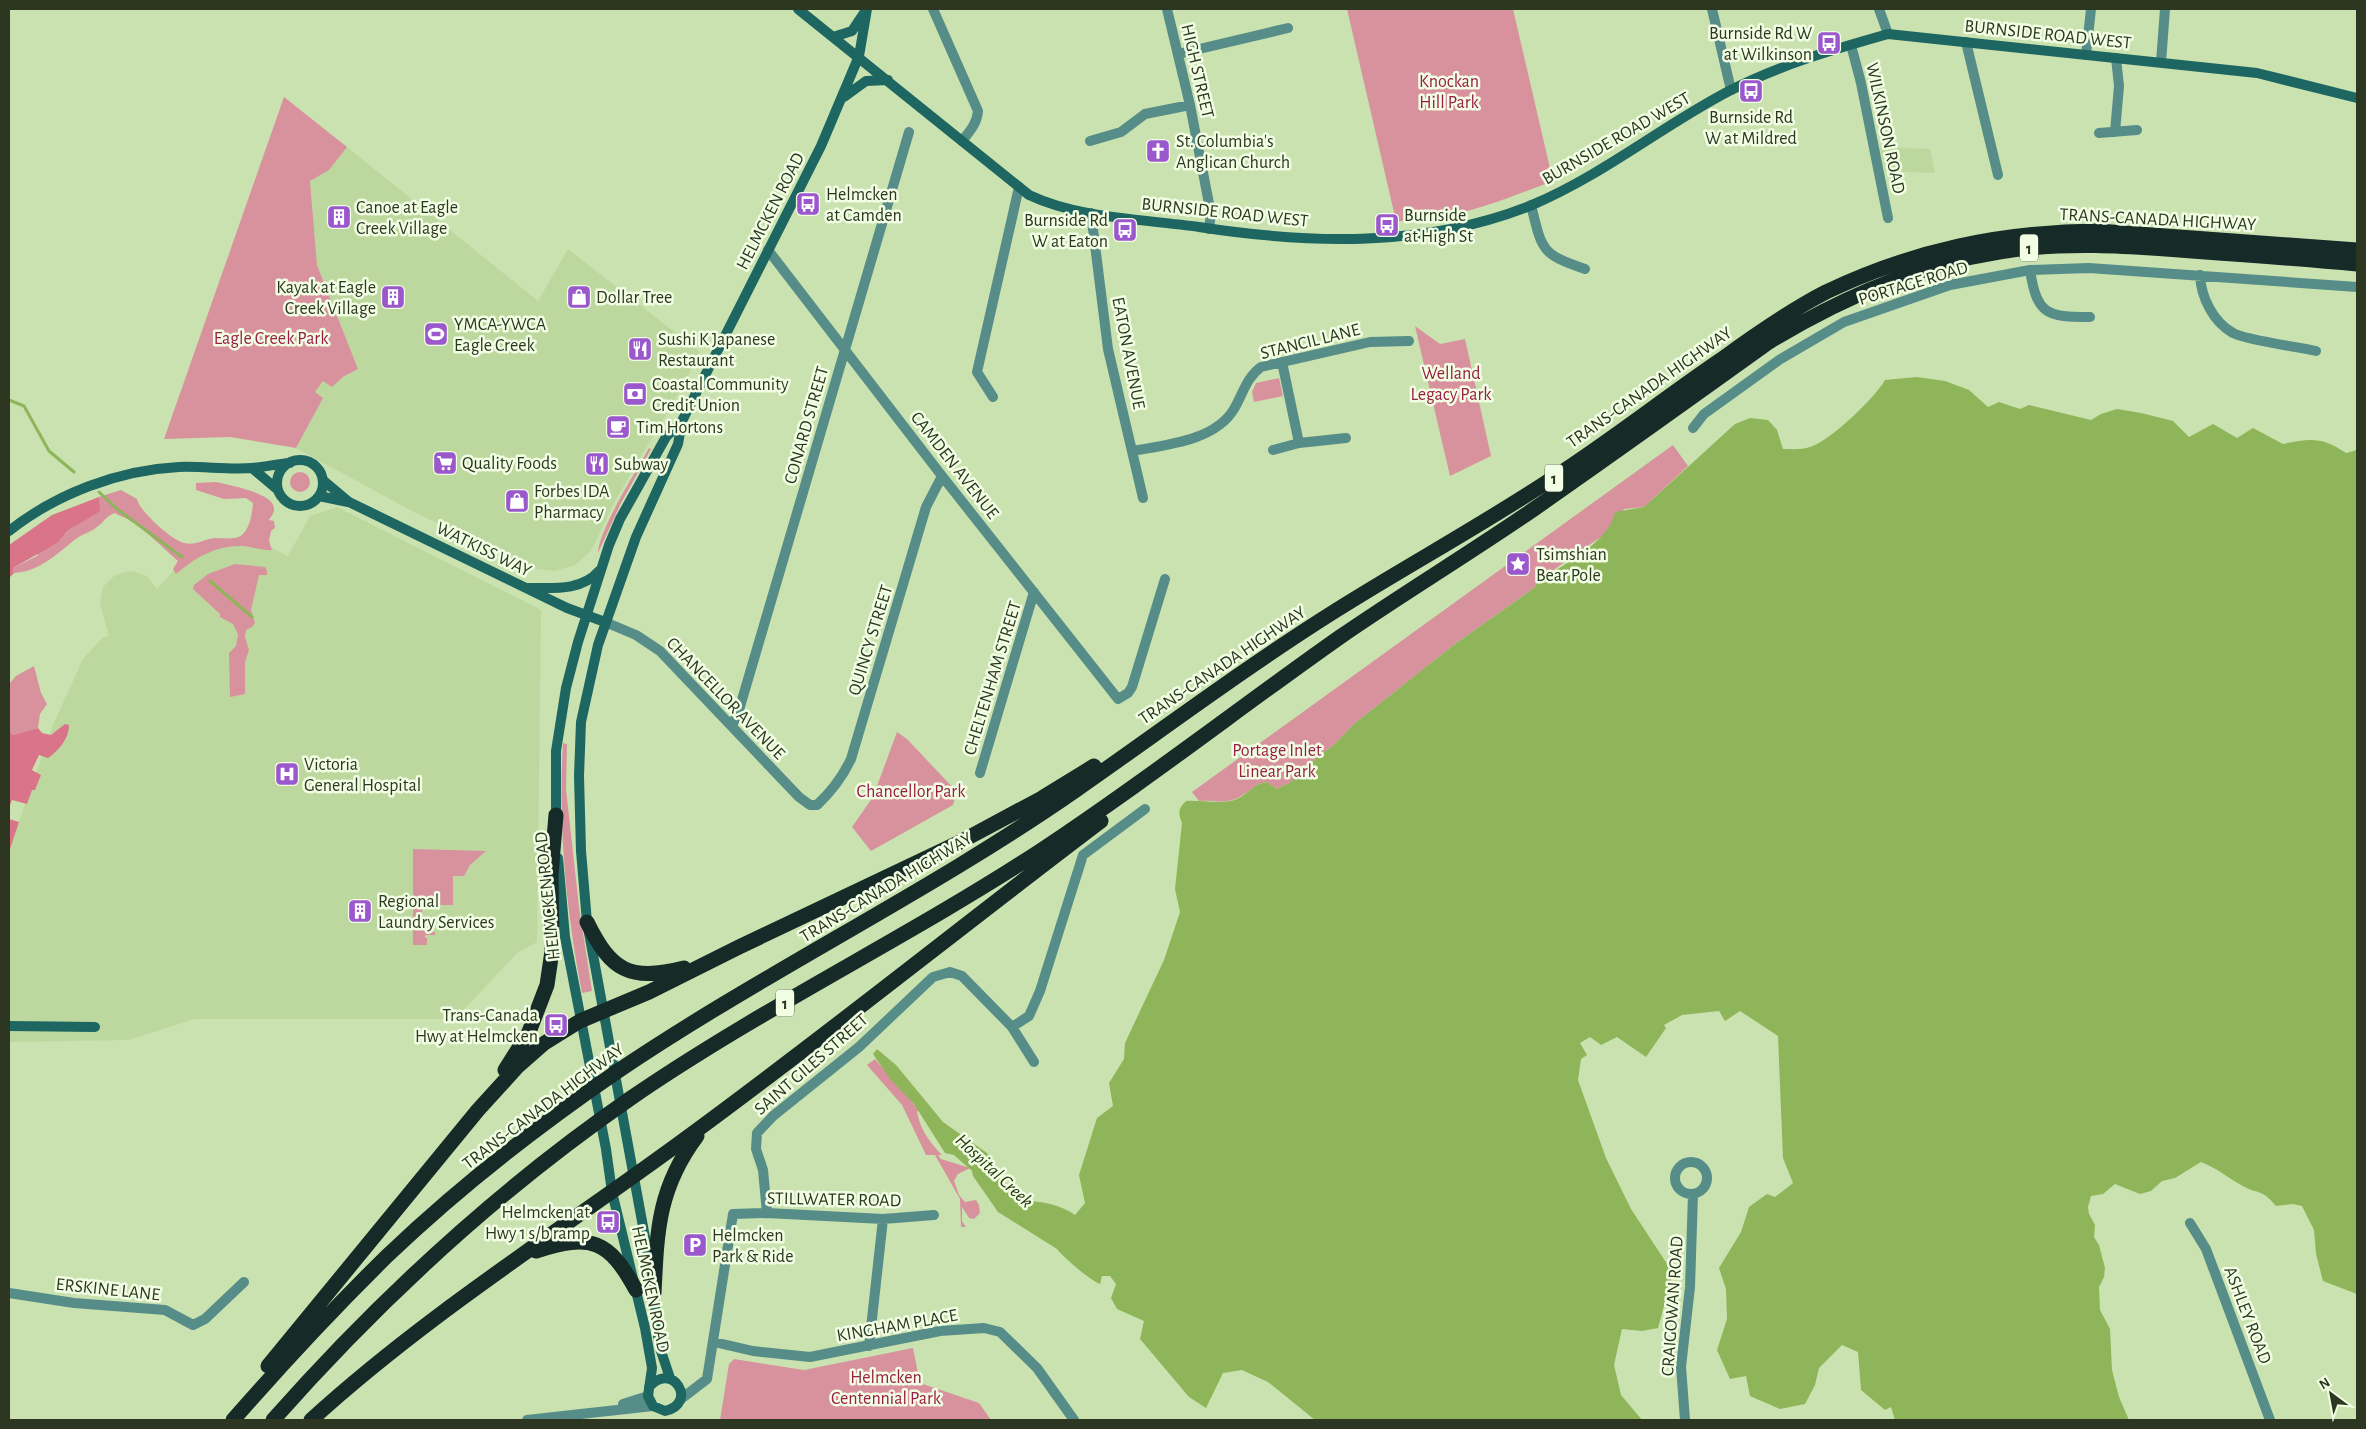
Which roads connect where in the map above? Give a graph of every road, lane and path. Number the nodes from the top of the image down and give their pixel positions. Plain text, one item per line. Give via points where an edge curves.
1 (798, 9) edge
2 (867, 9) edge
3 (933, 9) edge
4 (1167, 9) edge
5 (1712, 9) edge
6 (1879, 9) edge
7 (2091, 9) edge
8 (2165, 9) edge
9 (1288, 28) dead end
10 (1888, 34) junction
11 (833, 36) junction
12 (1966, 42) junction
13 (1851, 45) junction
14 (1178, 54) junction
15 (2086, 54) junction
16 (859, 56) junction
17 (2116, 58) junction
18 (2161, 62) junction
19 (888, 80) junction
20 (1731, 90) junction
21 (842, 98) junction
22 (2357, 98) edge
23 (1190, 105) junction
24 (2137, 130) dead end
25 (909, 132) dead end
26 (2115, 132) junction
27 (2099, 133) dead end
28 (1090, 141) dead end
29 (962, 142) junction
30 (1998, 175) dead end
31 (1019, 187) junction
32 (1531, 205) junction
33 (1091, 213) junction
34 (1888, 218) dead end
35 (1209, 229) junction
36 (768, 250) junction
37 (2357, 250) edge
38 (2357, 264) edge
39 (1585, 269) dead end
40 (2030, 270) junction
41 (2200, 275) junction
42 (2357, 286) edge
43 (2090, 317) dead end
44 (1409, 341) dead end
45 (846, 349) junction
46 (2316, 351) dead end
47 (1282, 362) junction
48 (993, 397) dead end
49 (682, 421) junction
50 (1693, 428) dead end
51 (1346, 438) dead end
52 (1299, 443) junction
53 (1273, 450) dead end
54 (1133, 451) junction
55 (290, 463) junction
56 (252, 468) junction
57 (942, 476) junction
58 (324, 481) junction
59 (278, 490) junction
60 (319, 496) junction
61 (1143, 498) dead end
62 (349, 502) junction
63 (9, 531) edge
64 (602, 569) junction
65 (1165, 579) dead end
66 (525, 588) junction
67 (1034, 592) junction
68 (586, 615) junction
69 (605, 622) junction
70 (1339, 638) junction
71 (1259, 661) junction
72 (732, 726) junction
73 (980, 773) dead end
74 (817, 805) joint
75 (1145, 809) dead end
76 (556, 815) junction
77 (587, 922) junction
78 (739, 947) junction
79 (603, 1013) junction
80 (580, 1021) junction
81 (9, 1026) edge
82 (95, 1027) dead end
83 (1012, 1027) junction
84 (1034, 1062) dead end
85 (478, 1110) junction
86 (707, 1123) junction
87 (634, 1176) junction
88 (612, 1192) junction
89 (1693, 1194) dead end
90 (767, 1213) junction
91 (934, 1215) dead end
92 (883, 1219) junction
93 (2190, 1223) dead end
94 (522, 1255) junction
95 (244, 1282) dead end
96 (636, 1290) junction
97 (9, 1293) edge
98 (654, 1293) junction
99 (714, 1342) junction
100 (869, 1346) junction
101 (670, 1378) junction
102 (648, 1392) junction
103 (681, 1395) junction
104 (653, 1406) junction
105 (606, 1410) junction
106 (668, 1414) edge
107 (224, 1420) edge
108 (232, 1420) edge
109 (273, 1420) edge
110 (311, 1420) edge
111 (527, 1420) edge
112 (674, 1420) edge
113 (1074, 1420) edge
114 (1685, 1420) edge
115 (2270, 1420) edge

1 - 11 main road, BURNSIDE ROAD WEST
2 - 11 main road via 852,31
2 - 16 main road, HELMCKEN ROAD
3 - 29 street via 978,111 975,123
4 - 14 street, HIGH STREET
5 - 20 street
6 - 10 street
7 - 15 street
8 - 18 street
9 - 14 street
10 - 12 main road, BURNSIDE ROAD WEST
10 - 13 main road, BURNSIDE ROAD WEST
11 - 16 main road, BURNSIDE ROAD WEST
12 - 15 main road, BURNSIDE ROAD WEST
12 - 30 street
13 - 20 main road, BURNSIDE ROAD WEST
13 - 34 street, WILKINSON ROAD
14 - 23 street, HIGH STREET
15 - 17 main road, BURNSIDE ROAD WEST
16 - 19 main road, BURNSIDE ROAD WEST
16 - 21 main road, HELMCKEN ROAD
17 - 18 main road, BURNSIDE ROAD WEST
17 - 26 street via 2119,86
18 - 22 main road, BURNSIDE ROAD WEST via 2257,73
19 - 21 main road via 866,82
19 - 29 main road, BURNSIDE ROAD WEST
20 - 32 main road, BURNSIDE ROAD WEST via 1595,174
21 - 36 main road, HELMCKEN ROAD
23 - 28 street via 1145,114 1121,132
23 - 35 street, HIGH STREET via 1211,214
24 - 26 street
25 - 45 street, CONARD STREET
26 - 27 street
29 - 31 main road, BURNSIDE ROAD WEST
31 - 33 main road, BURNSIDE ROAD WEST via 1040,200
31 - 48 street via 977,372
32 - 35 main road, BURNSIDE ROAD WEST via 1465,226 1399,237 1264,236
32 - 39 street via 1541,244 1547,252 1558,260
33 - 35 main road, BURNSIDE ROAD WEST
33 - 54 street, EATON AVENUE via 1108,349
36 - 45 street, CAMDEN AVENUE
36 - 49 main road, HELMCKEN ROAD
37 - 71 highway, TRANS-CANADA HIGHWAY / 1 via 2135,233 2062,231 1968,242 1871,272 1824,293 1771,324 1558,475
38 - 70 highway, TRANS-CANADA HIGHWAY / 1 via 2146,247 2062,246 1971,257 1901,276 1809,317 1769,342 1530,511
40 - 41 street, PORTAGE ROAD via 2089,268
40 - 43 street via 2042,309 2060,317
40 - 50 street, PORTAGE ROAD via 1950,285 1844,322 1779,360 1704,414
41 - 42 street, PORTAGE ROAD
41 - 46 street via 2201,288 2217,321 2234,334
44 - 47 street, STANCIL LANE via 1370,342
45 - 57 street, CAMDEN AVENUE
45 - 72 street, CONARD STREET
47 - 52 street
47 - 54 street, STANCIL LANE via 1254,372 1234,409 1221,424 1170,444
49 - 64 main road, HELMCKEN ROAD via 666,437 620,519
49 - 69 main road, HELMCKEN ROAD via 678,444 645,513
51 - 52 street
52 - 53 street
54 - 61 street, EATON AVENUE
55 - 56 main road
55 - 58 main road via 298,460 315,464
55 - 59 main road via 279,474
56 - 59 main road
56 - 63 main road via 170,468 126,475 66,497
57 - 67 street, CAMDEN AVENUE
57 - 74 street, QUINCY STREET via 926,507 851,758 833,791
58 - 60 main road
58 - 62 main road, WATKISS WAY
59 - 60 main road via 286,500 302,506
60 - 62 main road, WATKISS WAY
62 - 66 main road, WATKISS WAY
64 - 66 main road via 594,577 576,585
64 - 68 main road, HELMCKEN ROAD
65 - 67 street, CAMDEN AVENUE via 1132,687 1118,699
66 - 68 main road, WATKISS WAY
67 - 73 street, CHELTENHAM STREET
68 - 69 main road, WATKISS WAY
68 - 76 main road, HELMCKEN ROAD via 562,714 555,765
69 - 72 street, CHANCELLOR AVENUE via 636,635 660,651
69 - 77 main road, HELMCKEN ROAD via 581,722 579,826
70 - 86 highway via 1311,668 1149,784
70 - 109 highway, TRANS-CANADA HIGHWAY / 1 via 1054,842 668,1074 582,1133 526,1175 433,1255 360,1326
71 - 78 highway via 1204,689 1104,760 1042,798 915,864
71 - 108 highway, TRANS-CANADA HIGHWAY / 1 via 1017,830 674,1034 557,1114 457,1193 390,1254
72 - 74 street, CHANCELLOR AVENUE via 799,797 810,805
75 - 83 street via 1083,855 1040,992 1029,1016
76 - 80 main road, HELMCKEN ROAD via 565,937
76 - 85 highway via 551,874 552,951 547,985 529,1032
77 - 78 highway via 606,955 614,963 636,973 663,973 684,968
77 - 79 main road, HELMCKEN ROAD
78 - 79 highway
79 - 80 highway
79 - 87 main road, HELMCKEN ROAD
80 - 85 highway via 530,1054
80 - 88 main road, HELMCKEN ROAD
81 - 82 main road
83 - 84 street
83 - 90 street, SAINT GILES STREET via 962,976 950,972 934,977 859,1047 773,1116 757,1133 756,1149 763,1170
85 - 107 highway
86 - 87 highway
86 - 98 highway via 681,1157 670,1180 656,1240
87 - 88 highway
87 - 98 main road, HELMCKEN ROAD
88 - 94 highway
88 - 96 main road, HELMCKEN ROAD
89 - 114 street, CRAIGOWAN ROAD via 1690,1287 1681,1367
90 - 92 street, STILLWATER ROAD
90 - 99 street, STILLWATER ROAD via 733,1214
91 - 92 street, STILLWATER ROAD
92 - 100 street
93 - 115 street, ASHLEY ROAD via 2206,1249
94 - 96 highway via 565,1243 583,1242 603,1247 615,1256
94 - 110 highway via 354,1381
95 - 97 street, ERSKINE LANE via 193,1325 165,1310 74,1303
96 - 102 main road, HELMCKEN ROAD via 652,1368
98 - 101 main road, HELMCKEN ROAD via 659,1345
99 - 100 street, KINGHAM PLACE via 753,1351 810,1357
99 - 103 street via 707,1379
100 - 113 street, KINGHAM PLACE via 940,1331 984,1328 1000,1332 1037,1368
101 - 102 main road via 654,1381
101 - 103 main road via 677,1383
102 - 104 main road
102 - 105 street
103 - 106 main road
104 - 105 street
104 - 106 main road
105 - 111 street
106 - 112 main road

